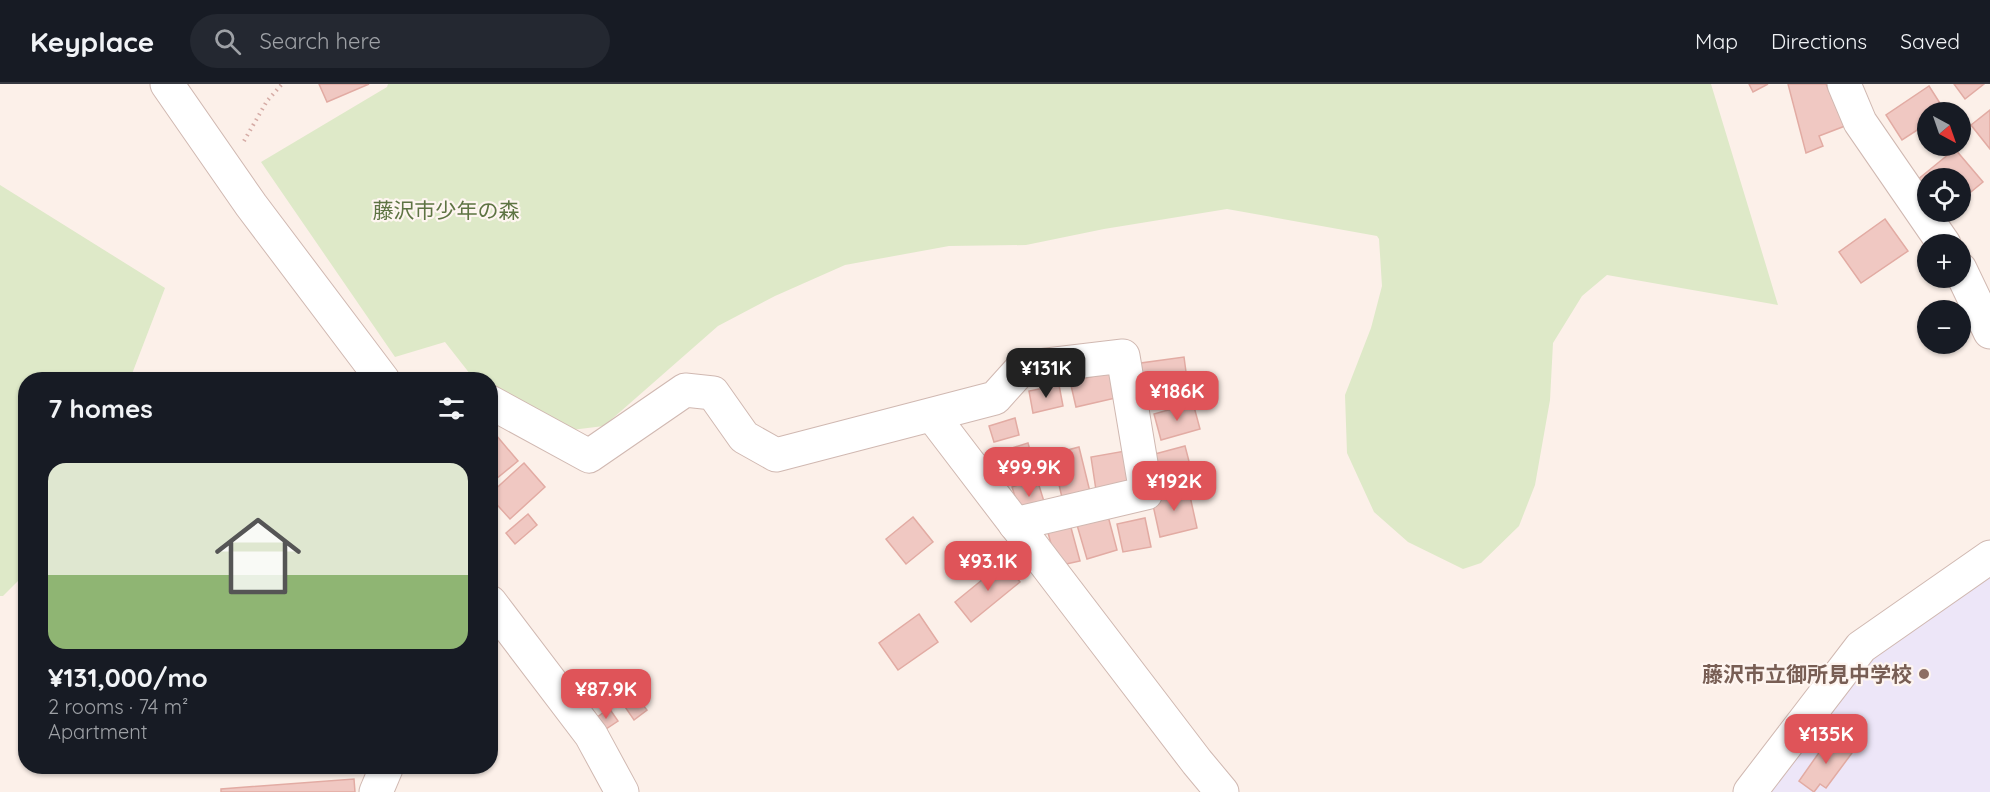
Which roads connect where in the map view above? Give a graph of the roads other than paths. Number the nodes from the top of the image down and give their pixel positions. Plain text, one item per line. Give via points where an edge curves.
1 (166, 84) edge
2 (1844, 84) edge
3 (1937, 234) edge
4 (1969, 288) edge
5 (1990, 332) edge
6 (376, 372) edge
7 (498, 406) edge
8 (932, 414) junction
9 (1015, 524) junction
10 (1990, 557) edge
11 (498, 613) edge
12 (384, 774) edge
13 (376, 792) edge
14 (622, 792) edge
15 (1222, 792) edge
16 (1750, 792) edge

1 - 6 street
2 - 3 street via 1860,122
4 - 5 street
7 - 8 street via 589,456 685,390 713,393 744,437 776,454
8 - 9 street
8 - 9 street via 996,399 1022,368 1123,356 1146,494
9 - 15 street
10 - 16 street via 1861,647
11 - 14 street via 591,735
12 - 13 street

